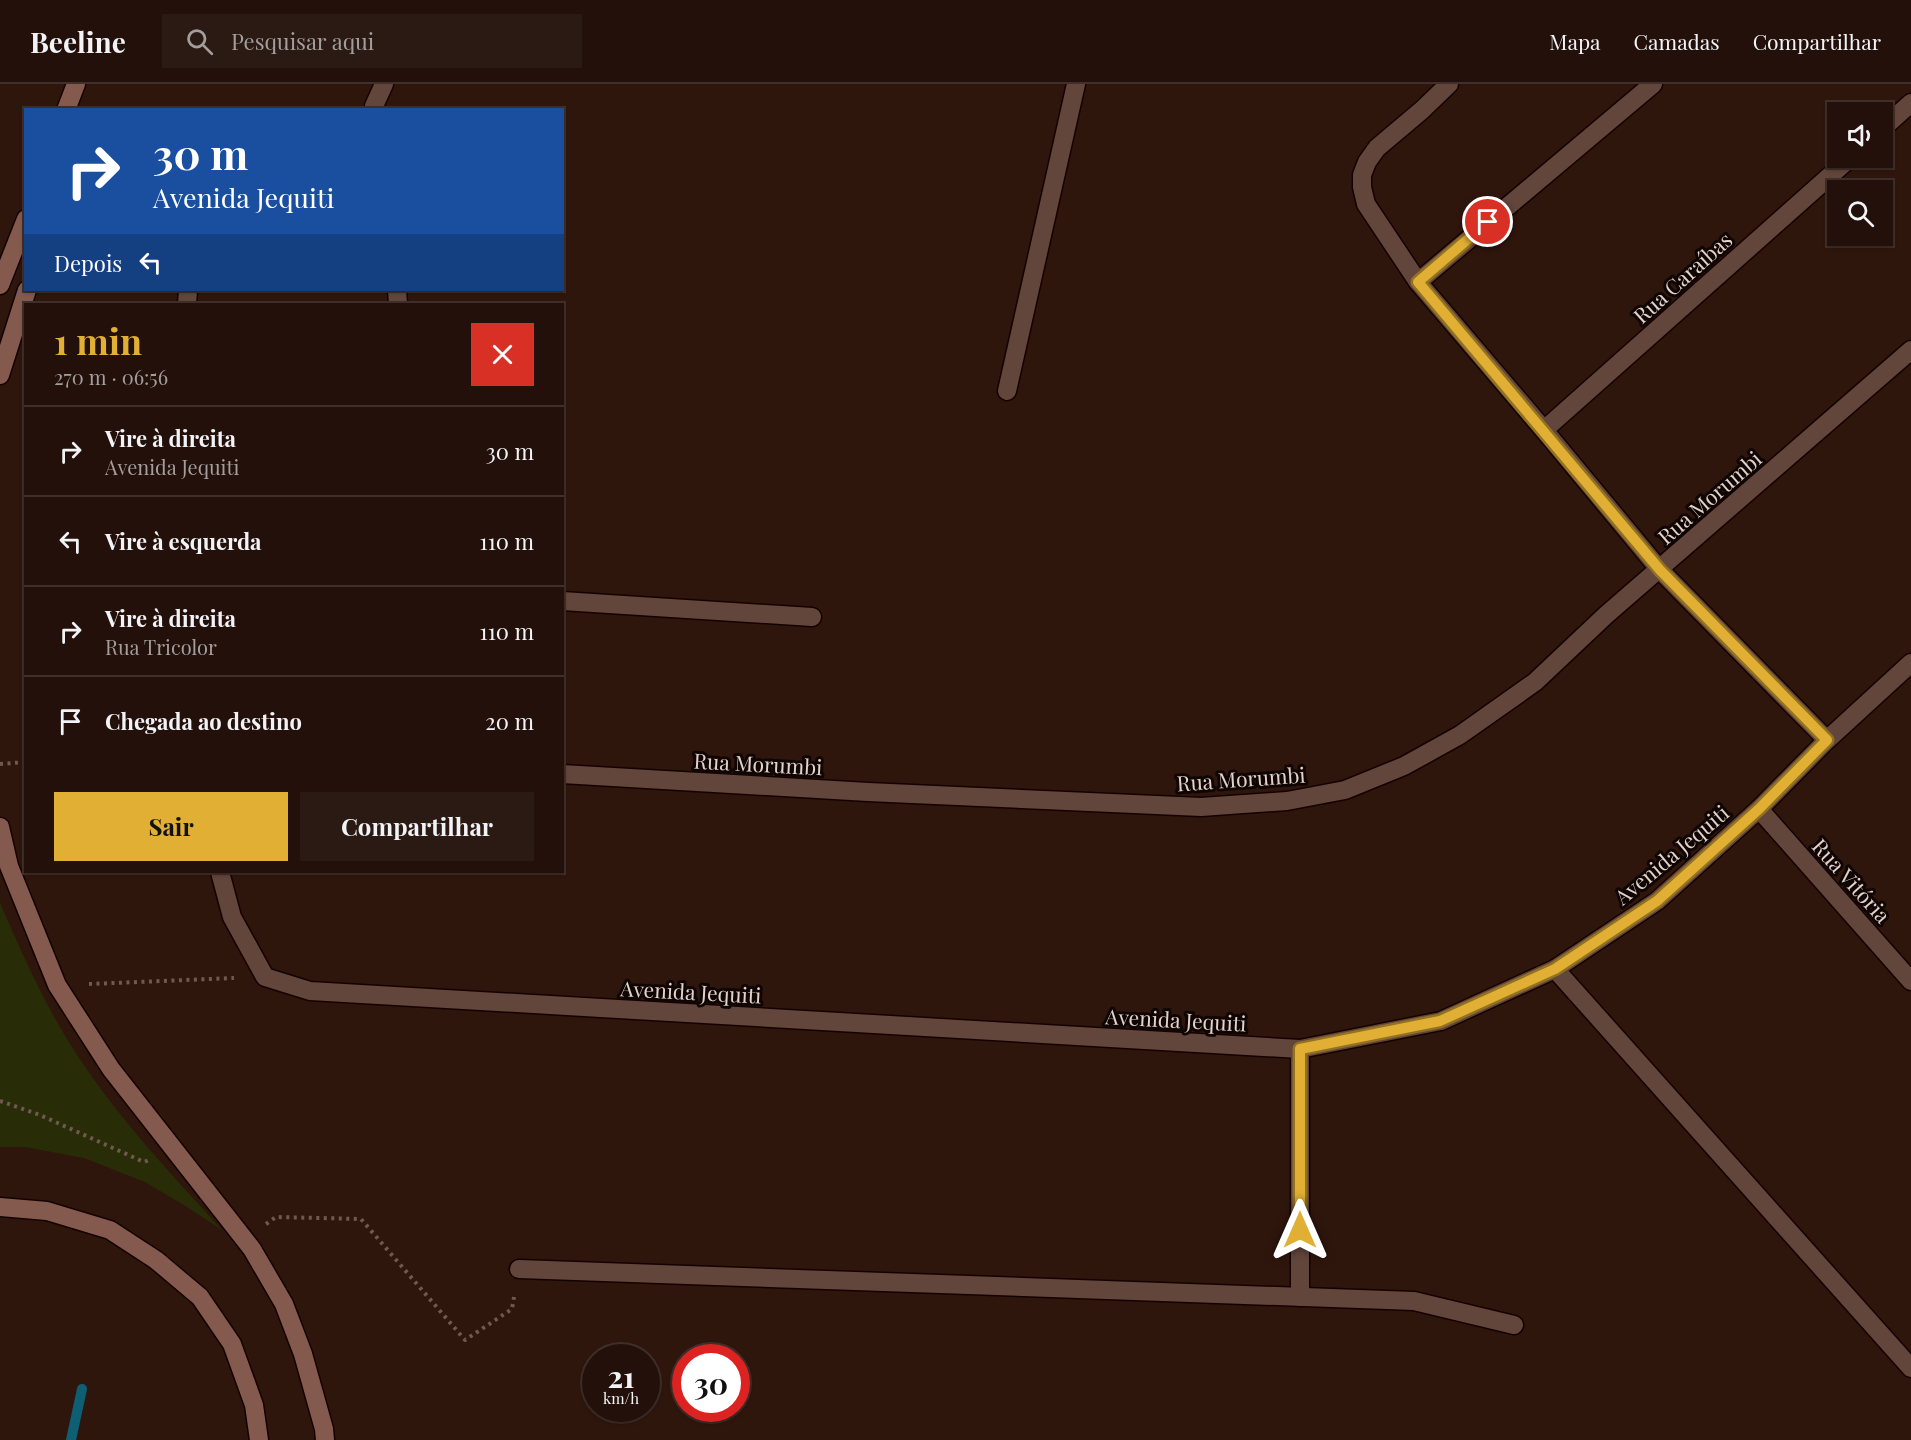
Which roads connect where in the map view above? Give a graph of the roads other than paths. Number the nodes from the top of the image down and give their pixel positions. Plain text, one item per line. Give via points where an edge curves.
1 (76, 84) edge
2 (384, 84) edge
3 (1076, 84) edge
4 (1449, 84) edge
5 (1653, 84) edge
6 (1911, 103) edge
7 (67, 108) edge
8 (372, 108) edge
9 (1893, 119) edge
10 (1839, 168) edge
11 (24, 224) edge
12 (1418, 282) junction
13 (0, 285) edge
14 (27, 291) edge
15 (1911, 350) edge
16 (0, 375) edge
17 (1007, 391) dead end
18 (1544, 430) junction
19 (1660, 570) junction
20 (564, 601) edge
21 (812, 616) dead end
22 (1911, 663) edge
23 (1827, 740) junction
24 (564, 774) edge
25 (1759, 809) junction
26 (0, 827) edge
27 (220, 873) edge
28 (1555, 969) junction
29 (1911, 981) edge
30 (1300, 1049) junction
31 (0, 1207) edge
32 (519, 1269) road end
33 (1300, 1297) junction
34 (1514, 1325) dead end
35 (1911, 1368) edge
36 (259, 1440) edge
37 (325, 1440) edge

1 - 7 main road
2 - 8 street
3 - 17 street
4 - 12 street via 1377,148 1362,175 1366,204
5 - 12 street
6 - 9 street
10 - 18 street, Rua Caraíbas
11 - 13 main road
12 - 18 street
14 - 16 main road
15 - 19 street, Rua Morumbi
18 - 19 street
19 - 23 street
19 - 24 street, Rua Morumbi via 1535,681 1460,735 1404,766 1345,790 1287,801 1190,806
20 - 21 street
22 - 23 street, Avenida Jequiti
23 - 25 street, Avenida Jequiti
25 - 28 street, Avenida Jequiti via 1657,901
25 - 29 street, Rua Vitória
26 - 37 main road via 9,866 57,985 111,1069 252,1249 284,1304 303,1354
27 - 30 street, Avenida Jequiti via 232,917 265,977 310,991
28 - 30 street, Avenida Jequiti via 1440,1021
28 - 35 street
30 - 33 street
31 - 36 main road via 47,1211 110,1230 156,1260 200,1297 232,1344 254,1405
32 - 33 street
33 - 34 street via 1414,1301

